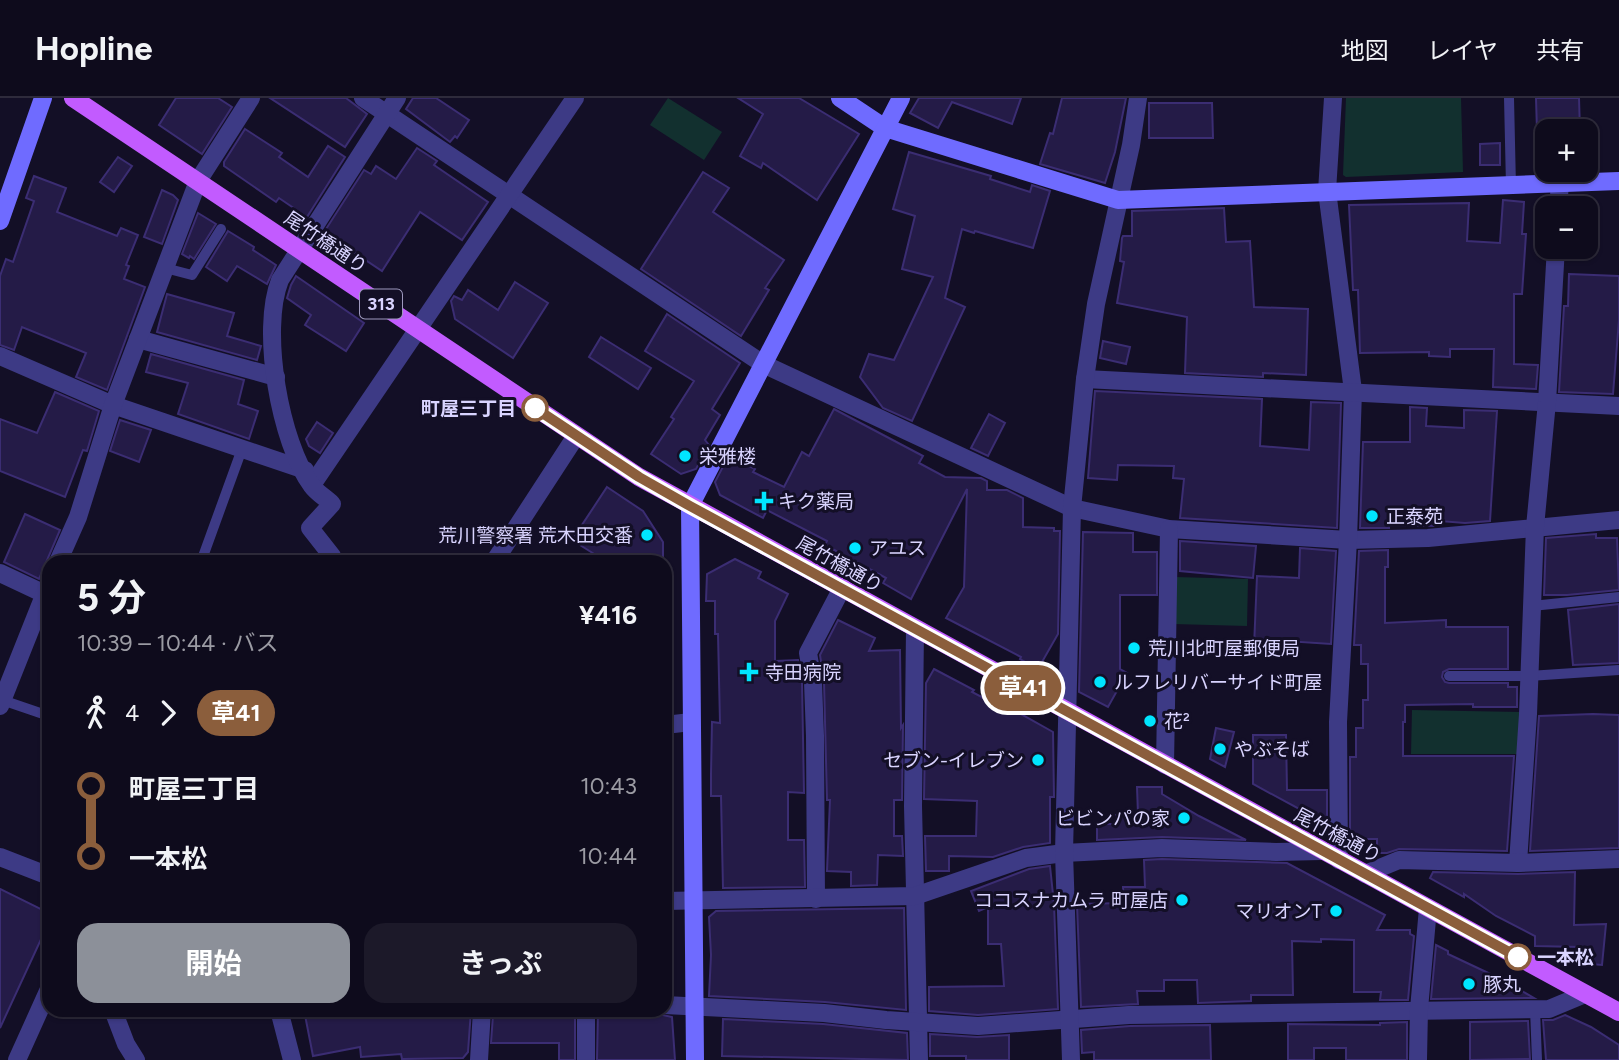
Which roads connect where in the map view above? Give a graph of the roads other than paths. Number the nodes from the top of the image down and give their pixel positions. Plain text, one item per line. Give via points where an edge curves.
1 (43, 98) edge
2 (73, 98) edge
3 (251, 98) edge
4 (363, 98) edge
5 (397, 98) edge
6 (575, 98) edge
7 (840, 98) edge
8 (901, 98) edge
9 (1138, 98) edge
10 (1333, 98) edge
11 (1509, 98) edge
12 (386, 114) junction
13 (885, 128) junction
14 (198, 181) junction
15 (1619, 181) edge
16 (1560, 184) junction
17 (1511, 186) junction
18 (1327, 191) junction
19 (509, 196) junction
20 (1559, 196) edge
21 (1118, 200) junction
22 (0, 221) edge
23 (221, 229) dead end
24 (299, 249) junction
25 (1555, 259) edge
26 (164, 268) junction
27 (419, 329) junction
28 (138, 339) junction
29 (0, 356) edge
30 (763, 364) junction
31 (276, 377) junction
32 (1085, 379) junction
33 (1353, 391) junction
34 (1547, 402) junction
35 (113, 405) junction
36 (1619, 406) edge
37 (576, 436) junction
38 (242, 449) junction
39 (308, 478) junction
40 (690, 506) junction
41 (1072, 508) junction
42 (1619, 520) edge
43 (1535, 527) junction
44 (1169, 529) junction
45 (1348, 540) junction
46 (61, 555) edge
47 (204, 555) edge
48 (331, 555) edge
49 (499, 555) edge
50 (0, 573) edge
51 (842, 588) junction
52 (42, 589) edge
53 (1619, 597) edge
54 (42, 603) edge
55 (1532, 606) junction
56 (915, 629) junction
57 (1619, 670) edge
58 (1449, 676) dead end
59 (1529, 676) junction
60 (2, 697) edge
61 (42, 713) edge
62 (1068, 713) junction
63 (691, 722) junction
64 (672, 724) edge
65 (1165, 765) junction
66 (1322, 850) junction
67 (1064, 853) junction
68 (0, 857) edge
69 (1619, 859) edge
70 (1339, 860) junction
71 (1518, 863) junction
72 (42, 873) edge
73 (1365, 874) junction
74 (915, 896) junction
75 (816, 899) junction
76 (672, 901) edge
77 (694, 901) junction
78 (1428, 908) junction
79 (1585, 994) junction
80 (42, 1005) edge
81 (672, 1005) edge
82 (694, 1006) junction
83 (1615, 1007) edge
84 (1419, 1009) junction
85 (1535, 1009) junction
86 (116, 1017) edge
87 (281, 1017) edge
88 (482, 1017) edge
89 (586, 1017) edge
90 (1070, 1020) junction
91 (918, 1022) junction
92 (17, 1060) edge
93 (136, 1060) edge
94 (292, 1060) edge
95 (479, 1060) edge
96 (586, 1060) edge
97 (695, 1060) edge
98 (919, 1060) edge
99 (1071, 1060) edge
100 (1418, 1060) edge
101 (1536, 1060) edge

1 - 22 street
2 - 14 main road, 尾竹橋通り / 313
3 - 14 street
4 - 12 street
5 - 12 street
6 - 19 street
7 - 13 street
8 - 13 street
9 - 21 street
10 - 18 street
11 - 17 lane
12 - 19 street
12 - 24 street
13 - 21 street
13 - 30 street
14 - 24 main road, 尾竹橋通り / 313
14 - 26 street
15 - 16 street
16 - 17 street
16 - 20 street
17 - 18 street
18 - 21 street
18 - 33 street
19 - 27 street
19 - 30 street
21 - 32 street
23 - 26 lane via 192,275
24 - 27 main road, 尾竹橋通り / 313
24 - 31 street via 275,292
25 - 34 street
26 - 28 street
27 - 37 main road, 尾竹橋通り / 313
27 - 39 street
28 - 31 street
28 - 35 street
29 - 35 street
30 - 40 street
30 - 41 street
31 - 39 street via 293,452
32 - 33 street
32 - 41 street
33 - 34 street
33 - 45 street
34 - 36 street
34 - 43 street
35 - 38 street
35 - 46 street via 78,517
37 - 40 main road, 尾竹橋通り / 313
37 - 49 street
38 - 39 street
38 - 47 lane
39 - 48 street via 332,504 310,528
40 - 51 main road, 尾竹橋通り / 313
40 - 63 street
41 - 44 street
41 - 62 street
42 - 43 street
43 - 45 street via 1428,538
43 - 55 street
44 - 45 street
44 - 65 street
45 - 70 street via 1338,722
50 - 52 street
51 - 56 main road, 尾竹橋通り / 313
51 - 75 street via 808,653 815,736
53 - 55 lane
54 - 60 street
55 - 59 street
56 - 62 main road, 尾竹橋通り / 313
56 - 74 street
57 - 59 lane
58 - 59 lane
59 - 71 street
60 - 61 lane
62 - 65 main road, 尾竹橋通り / 313
62 - 67 street
63 - 64 street
63 - 77 street
65 - 66 main road, 尾竹橋通り / 313
66 - 67 street via 1162,848
66 - 70 main road, 尾竹橋通り / 313
67 - 74 street via 1026,858
67 - 90 street
68 - 72 street
69 - 71 street
70 - 73 main road, 尾竹橋通り / 313
71 - 73 street via 1399,860
73 - 78 main road, 尾竹橋通り / 313
74 - 75 street
74 - 91 street
75 - 77 street
76 - 77 street
77 - 82 street
78 - 79 main road, 尾竹橋通り / 313
78 - 84 street
79 - 83 main road, 尾竹橋通り / 313
79 - 85 street via 1549,1009
80 - 92 street
81 - 82 street
82 - 91 street
82 - 97 street
84 - 85 street
84 - 90 street
84 - 100 street
85 - 101 lane
86 - 93 street
87 - 94 street
88 - 95 street
89 - 96 street
90 - 91 street via 978,1026
90 - 99 street
91 - 98 street

